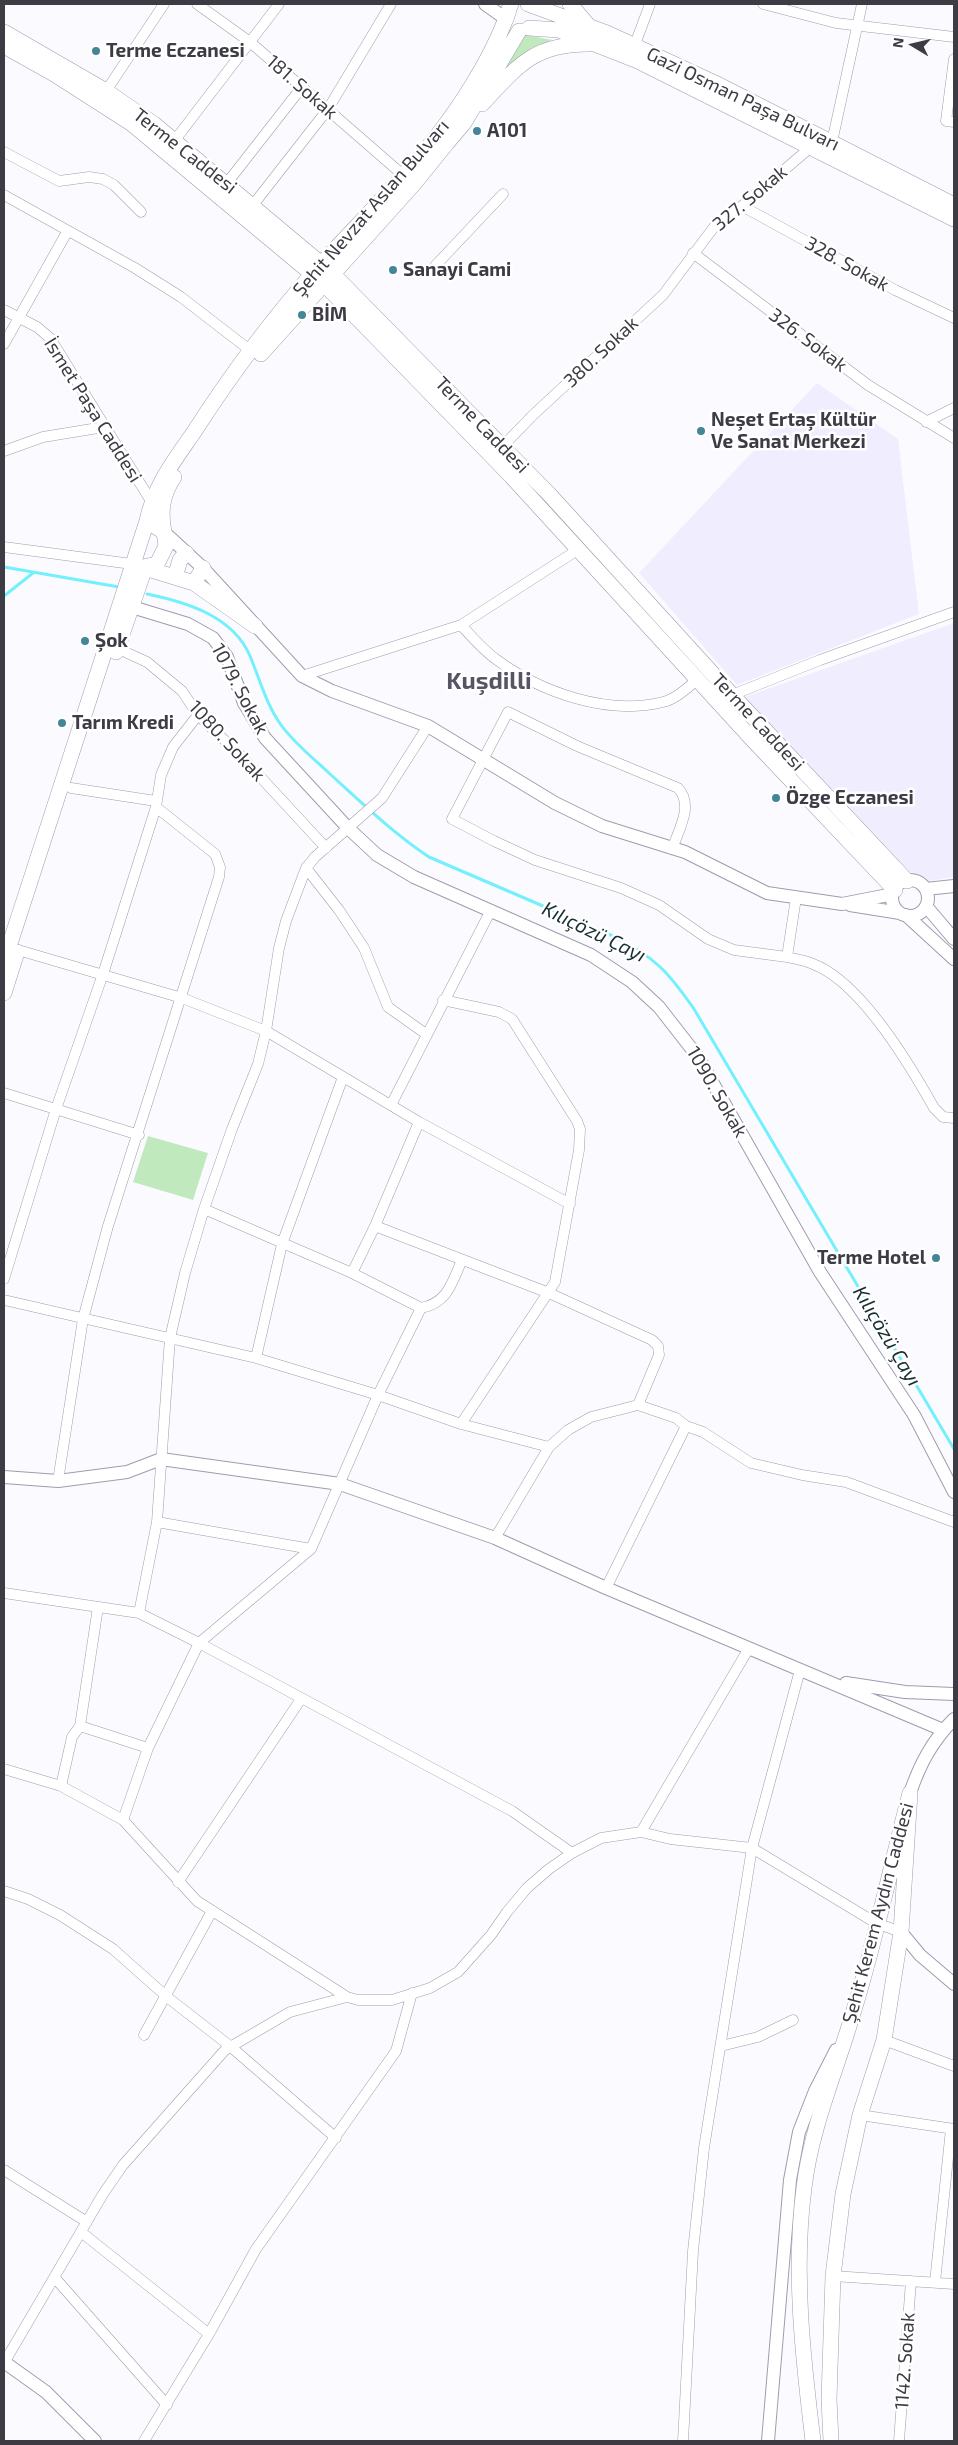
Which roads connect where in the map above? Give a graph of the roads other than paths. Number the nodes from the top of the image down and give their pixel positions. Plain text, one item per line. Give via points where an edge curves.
1 (164, 4) edge
2 (197, 4) edge
3 (279, 4) edge
4 (391, 4) edge
5 (484, 4) edge
6 (527, 4) edge
7 (570, 4) edge
8 (650, 4) edge
9 (763, 4) edge
10 (862, 4) edge
11 (507, 8) edge
12 (857, 26) junction
13 (590, 27) junction
14 (524, 29) junction
15 (4, 32) edge
16 (954, 37) edge
17 (250, 42) junction
18 (598, 44) junction
19 (4, 46) edge
20 (634, 47) junction
21 (954, 59) edge
22 (302, 87) junction
23 (106, 90) junction
24 (328, 109) junction
25 (954, 122) edge
26 (464, 123) junction
27 (175, 140) junction
28 (832, 142) junction
29 (811, 147) junction
30 (4, 152) edge
31 (403, 176) junction
32 (227, 183) junction
33 (503, 194) dead end
34 (4, 195) edge
35 (253, 205) junction
36 (954, 205) edge
37 (742, 206) junction
38 (141, 212) dead end
39 (954, 219) edge
40 (67, 232) junction
41 (693, 253) junction
42 (435, 266) dead end
43 (323, 273) junction
44 (4, 310) edge
45 (18, 318) junction
46 (954, 318) edge
47 (4, 344) edge
48 (251, 351) junction
49 (954, 408) edge
50 (926, 422) junction
51 (104, 427) junction
52 (954, 438) edge
53 (503, 446) junction
54 (4, 451) edge
55 (151, 501) junction
56 (147, 521) junction
57 (164, 532) junction
58 (4, 547) edge
59 (579, 549) junction
60 (186, 553) junction
61 (203, 568) junction
62 (137, 571) junction
63 (175, 577) junction
64 (194, 583) junction
65 (126, 605) junction
66 (954, 612) edge
67 (255, 626) junction
68 (461, 626) junction
69 (112, 646) junction
70 (302, 676) junction
71 (698, 679) junction
72 (732, 695) junction
73 (198, 715) junction
74 (428, 726) junction
75 (482, 759) junction
76 (71, 788) junction
77 (156, 804) junction
78 (348, 828) junction
79 (326, 848) junction
80 (672, 849) junction
81 (306, 868) junction
82 (954, 886) edge
83 (898, 888) junction
84 (926, 890) junction
85 (796, 898) junction
86 (842, 904) junction
87 (926, 906) junction
88 (491, 910) junction
89 (903, 914) junction
90 (954, 939) edge
91 (18, 950) junction
92 (787, 957) junction
93 (954, 959) edge
94 (4, 962) edge
95 (103, 974) junction
96 (4, 993) edge
97 (182, 998) junction
98 (444, 1000) junction
99 (266, 1031) junction
100 (426, 1034) junction
101 (343, 1077) junction
102 (4, 1093) edge
103 (391, 1105) junction
104 (56, 1109) junction
105 (954, 1118) edge
106 (419, 1122) junction
107 (139, 1135) junction
108 (570, 1204) junction
109 (204, 1209) junction
110 (375, 1226) junction
111 (282, 1244) junction
112 (462, 1260) junction
113 (352, 1273) junction
114 (4, 1279) edge
115 (549, 1293) junction
116 (4, 1300) edge
117 (421, 1308) junction
118 (84, 1319) junction
119 (170, 1338) junction
120 (256, 1358) junction
121 (378, 1395) junction
122 (638, 1405) junction
123 (461, 1424) junction
124 (686, 1426) junction
125 (548, 1447) junction
126 (161, 1460) junction
127 (4, 1477) edge
128 (58, 1481) junction
129 (340, 1484) junction
130 (954, 1492) edge
131 (158, 1522) junction
132 (954, 1522) edge
133 (495, 1538) junction
134 (311, 1549) junction
135 (606, 1588) junction
136 (4, 1593) edge
137 (98, 1607) junction
138 (139, 1613) junction
139 (199, 1643) junction
140 (749, 1648) junction
141 (800, 1670) junction
142 (826, 1680) junction
143 (954, 1694) edge
144 (301, 1700) junction
145 (954, 1719) edge
146 (80, 1726) junction
147 (943, 1730) junction
148 (148, 1748) junction
149 (4, 1769) edge
150 (60, 1786) junction
151 (910, 1793) junction
152 (123, 1820) junction
153 (641, 1832) junction
154 (752, 1848) junction
155 (572, 1853) junction
156 (178, 1882) junction
157 (4, 1891) edge
158 (212, 1911) junction
159 (876, 1923) junction
160 (902, 1932) junction
161 (954, 1984) edge
162 (412, 1993) junction
163 (166, 1997) junction
164 (347, 1997) junction
165 (793, 2020) dead end
166 (850, 2024) junction
167 (144, 2036) dead end
168 (884, 2040) junction
169 (230, 2046) junction
170 (721, 2046) junction
171 (954, 2066) edge
172 (860, 2114) junction
173 (953, 2129) edge
174 (336, 2138) junction
175 (4, 2170) edge
176 (87, 2222) junction
177 (81, 2232) junction
178 (833, 2276) junction
179 (55, 2278) junction
180 (911, 2280) junction
181 (935, 2282) junction
182 (954, 2284) edge
183 (209, 2334) junction
184 (4, 2362) edge
185 (167, 2404) junction
186 (94, 2441) edge
187 (144, 2441) edge
188 (683, 2441) edge
189 (768, 2441) edge
190 (814, 2441) edge
191 (831, 2441) edge
192 (899, 2441) edge

1 - 23 street
2 - 17 street, 181. Sokak
3 - 17 street
4 - 24 street
5 - 11 street
6 - 13 main road, Gazi Osman Paşa Bulvarı
6 - 14 main road via 535,12 534,20
7 - 13 main road
8 - 20 street
9 - 12 street
10 - 12 street
11 - 14 main road via 511,27
11 - 31 main road, Şehit Nevzat Aslan Bulvarı via 464,98
12 - 16 street
12 - 28 street
13 - 20 main road, Gazi Osman Paşa Bulvarı
14 - 18 main road, Gazi Osman Paşa Bulvarı via 559,30
14 - 26 main road, Şehit Nevzat Aslan Bulvarı
15 - 23 main road, Terme Caddesi
17 - 22 street, 181. Sokak
17 - 27 street
18 - 26 main road via 566,44 527,59
18 - 29 main road, Gazi Osman Paşa Bulvarı via 714,97
19 - 43 main road, Terme Caddesi via 132,124
20 - 28 main road, Gazi Osman Paşa Bulvarı via 715,83
21 - 25 street via 946,121
22 - 24 street, 181. Sokak
22 - 32 street
23 - 27 main road, Terme Caddesi
24 - 31 street, 181. Sokak
24 - 35 street
26 - 43 main road, Şehit Nevzat Aslan Bulvarı via 413,184
27 - 32 main road, Terme Caddesi
28 - 36 main road, Gazi Osman Paşa Bulvarı
29 - 37 street, 327. Sokak
29 - 39 main road, Gazi Osman Paşa Bulvarı
30 - 38 street via 59,181 89,177 103,179 114,185
31 - 43 main road, Şehit Nevzat Aslan Bulvarı
32 - 35 main road, Terme Caddesi
33 - 42 street
34 - 40 street
35 - 43 main road, Terme Caddesi
37 - 41 street, 327. Sokak via 714,227
37 - 46 street, 328. Sokak via 895,290
40 - 45 street
40 - 48 street via 150,277
41 - 50 street, 326. Sokak via 868,385
41 - 53 street, 380. Sokak via 663,295
43 - 48 main road, Şehit Nevzat Aslan Bulvarı
43 - 53 main road, Terme Caddesi
43 - 57 main road, Şehit Nevzat Aslan Bulvarı via 250,368 169,485 162,507
43 - 59 main road, Terme Caddesi
44 - 45 street, İsmet Paşa Caddesi
45 - 47 street
45 - 51 street, İsmet Paşa Caddesi via 50,338
48 - 55 main road, Şehit Nevzat Aslan Bulvarı via 214,400 158,485
49 - 50 street
50 - 52 street, 326. Sokak
51 - 54 street via 42,437
51 - 55 street, İsmet Paşa Caddesi
53 - 72 main road, Terme Caddesi
55 - 56 main road, Şehit Nevzat Aslan Bulvarı
56 - 57 main road
56 - 62 main road, Şehit Nevzat Aslan Bulvarı
57 - 60 street
57 - 62 main road, Şehit Nevzat Aslan Bulvarı via 166,546 162,558 157,564
58 - 62 street
59 - 68 street
59 - 71 main road, Terme Caddesi
60 - 61 street
60 - 63 main road via 180,560
61 - 64 main road
61 - 67 street
62 - 63 main road
62 - 65 main road, Şehit Nevzat Aslan Bulvarı
63 - 64 main road
64 - 67 main road
65 - 69 main road
65 - 78 street, 1079. Sokak via 188,624 213,638 227,657 244,703 265,738
66 - 72 street
67 - 70 street
68 - 70 street
68 - 71 street via 491,655 516,672 549,689 581,699 617,705 664,702
69 - 73 street, 1080. Sokak via 147,662 165,676 182,691
69 - 76 main road
69 - 94 main road
70 - 74 street
71 - 83 main road, Terme Caddesi
72 - 83 main road, Terme Caddesi
73 - 77 street via 168,756
73 - 79 street, 1080. Sokak via 241,756
74 - 75 street
74 - 78 street via 382,798
75 - 80 street via 570,811 602,826
75 - 80 street via 508,712 577,746 678,788 685,796 687,806
75 - 92 street via 452,819 535,860 621,888 659,905 708,939 734,950
76 - 77 street
76 - 91 main road
77 - 95 street
77 - 97 street via 208,847 220,867
78 - 79 street
78 - 88 street, 1090. Sokak via 393,866
79 - 81 street
80 - 85 street via 767,893
81 - 99 street via 279,948
81 - 100 street via 364,948 388,1007
82 - 84 street
83 - 84 street via 918,882
83 - 86 street
83 - 89 street via 894,905
84 - 87 street
85 - 86 street
85 - 92 street
86 - 89 street
87 - 89 street via 918,914
87 - 90 street
88 - 98 street
88 - 130 street, 1090. Sokak via 560,940 612,968 648,996 682,1033 820,1272 914,1415
89 - 93 street
91 - 95 street
91 - 96 main road
92 - 105 street via 813,964 838,980 892,1039 934,1108 943,1117
95 - 97 street
95 - 104 street
97 - 99 street
97 - 107 street
98 - 100 street
98 - 108 street via 499,1012 512,1019 572,1112 580,1128
99 - 101 street
99 - 109 street via 258,1064
100 - 103 street
101 - 103 street
101 - 111 street
102 - 104 street
103 - 106 street
104 - 107 street
104 - 114 street
106 - 108 street
106 - 110 street
107 - 118 street via 108,1226
108 - 115 street via 558,1270
109 - 111 street
109 - 119 street
110 - 112 street
110 - 113 street
111 - 113 street
111 - 120 street
112 - 115 street
112 - 117 street via 444,1298 433,1306
113 - 117 street
115 - 122 street via 652,1340 658,1346 659,1355
115 - 123 street
116 - 118 street
117 - 121 street
118 - 119 street
118 - 128 street
119 - 120 street
119 - 126 street
120 - 121 street
121 - 123 street
121 - 129 street
122 - 124 street via 676,1418
122 - 125 street via 591,1417
123 - 125 street
124 - 132 street via 703,1432 751,1463 846,1482
124 - 135 street
125 - 133 street
126 - 128 street via 127,1472
126 - 129 street
126 - 131 street
127 - 128 street
129 - 133 street
129 - 134 street
131 - 134 street
131 - 138 street
133 - 135 street
134 - 139 street
135 - 140 street
136 - 137 street
137 - 138 street
137 - 146 street
138 - 139 street
139 - 144 street
139 - 148 street
140 - 141 street
140 - 153 street
141 - 142 street
141 - 154 street
142 - 143 street via 905,1692
142 - 147 street
144 - 155 street via 512,1811
144 - 156 street
145 - 147 street
146 - 148 street
146 - 150 street via 72,1737
147 - 151 street via 919,1766
148 - 152 street
149 - 150 street
150 - 152 street
151 - 159 main road, Şehit Kerem Aydın Caddesi
151 - 160 main road, Şehit Kerem Aydın Caddesi
152 - 156 street
153 - 154 street via 670,1839
153 - 155 street via 601,1838
154 - 159 street
154 - 170 street
155 - 162 street via 527,1888 458,1972 430,1988
156 - 158 street
157 - 163 street via 28,1898 60,1915 113,1949
158 - 163 street
158 - 164 street
159 - 160 street
159 - 166 main road, Şehit Kerem Aydın Caddesi
160 - 161 street via 920,1955
160 - 168 main road, Şehit Kerem Aydın Caddesi
162 - 164 street via 392,2000
162 - 174 street via 396,2051
163 - 167 street
163 - 169 street
164 - 169 street via 290,2012
165 - 170 street via 758,2037
166 - 189 street via 815,2091 799,2132 790,2180
166 - 190 main road, Şehit Kerem Aydın Caddesi via 818,2122 804,2187 800,2237 801,2302
168 - 171 street
168 - 172 main road, Şehit Kerem Aydın Caddesi
169 - 174 street
169 - 176 street via 123,2165
170 - 188 street via 704,2148 693,2251
172 - 173 street
172 - 178 main road, Şehit Kerem Aydın Caddesi via 843,2194
173 - 181 street
174 - 183 street via 256,2249
175 - 176 street
176 - 177 street
177 - 179 street
177 - 183 street
178 - 180 street
178 - 191 main road, Şehit Kerem Aydın Caddesi via 829,2399
179 - 184 street
179 - 185 street
180 - 181 street
180 - 192 street, 1142. Sokak
181 - 182 street
183 - 185 street
184 - 186 street via 46,2392
185 - 187 street

